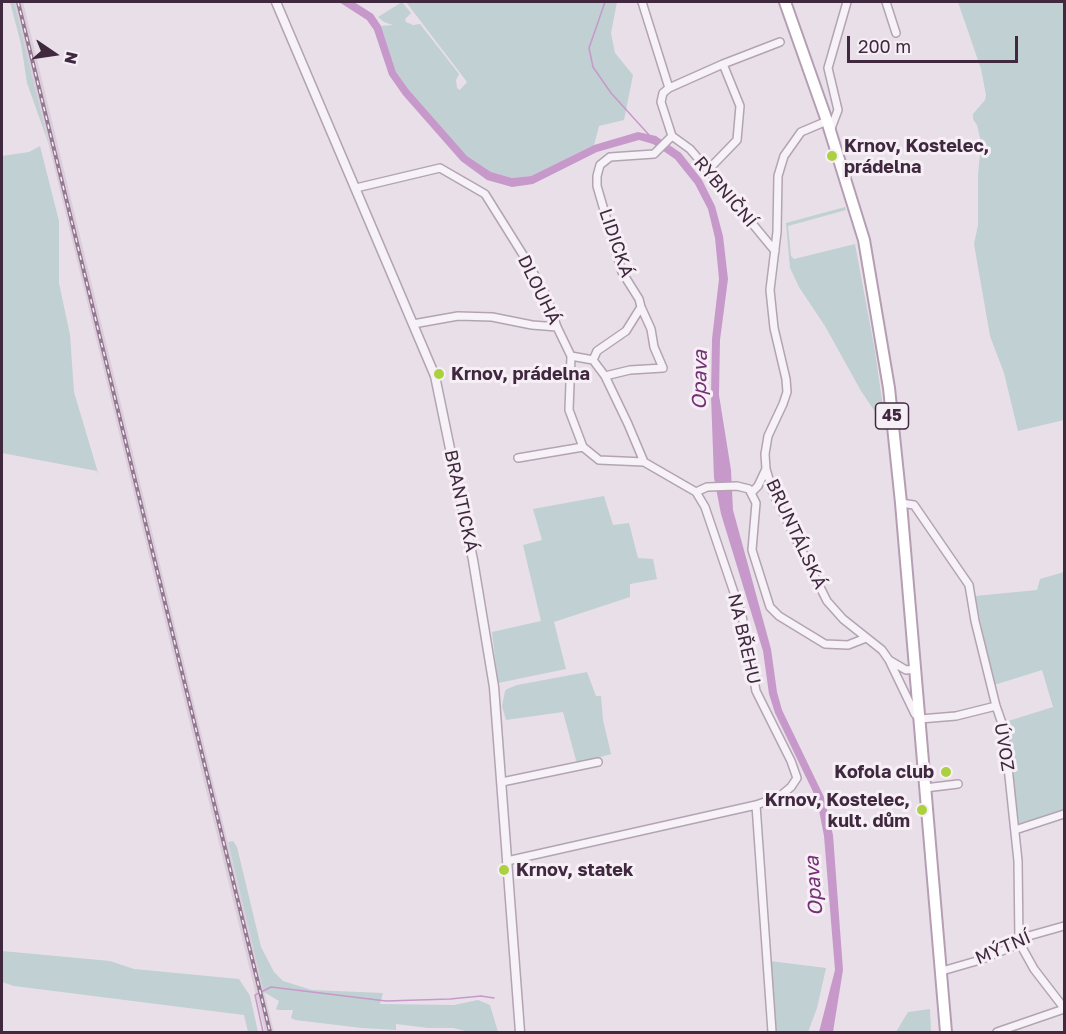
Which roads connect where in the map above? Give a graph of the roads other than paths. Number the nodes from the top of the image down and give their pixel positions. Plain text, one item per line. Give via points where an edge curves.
1 (276, 2) edge
2 (642, 2) edge
3 (785, 2) edge
4 (847, 2) edge
5 (886, 2) edge
6 (896, 33) dead end
7 (780, 42) dead end
8 (723, 63) junction
9 (669, 88) junction
10 (828, 126) junction
11 (670, 138) junction
12 (708, 170) junction
13 (356, 188) junction
14 (775, 251) junction
15 (641, 307) junction
16 (413, 324) junction
17 (557, 327) junction
18 (571, 356) junction
19 (593, 360) junction
20 (604, 376) junction
21 (583, 447) junction
22 (518, 458) dead end
23 (644, 462) junction
24 (766, 470) junction
25 (696, 492) junction
26 (751, 493) junction
27 (901, 503) junction
28 (866, 639) junction
29 (890, 660) junction
30 (916, 669) junction
31 (996, 706) junction
32 (920, 719) junction
33 (598, 762) dead end
34 (502, 782) junction
35 (958, 784) dead end
36 (925, 788) junction
37 (756, 805) junction
38 (1065, 814) edge
39 (1015, 830) junction
40 (507, 861) junction
41 (1065, 926) edge
42 (1019, 942) junction
43 (942, 971) junction
44 (1065, 1009) edge
45 (520, 1032) edge
46 (772, 1032) edge
47 (946, 1032) edge
48 (997, 1032) edge

1 - 13 street, BRANTICKÁ
2 - 9 street
3 - 10 main road, BRUNTÁLSKÁ / 45
4 - 10 street via 828,68 838,110
5 - 6 street
7 - 8 street
8 - 9 street
8 - 12 street via 740,106 737,140
9 - 11 street via 661,102
10 - 14 street, BRUNTÁLSKÁ via 801,132 784,156 778,176
10 - 27 main road, BRUNTÁLSKÁ / 45 via 864,240 888,388
11 - 12 street, RYBNIČNÍ via 690,149
11 - 15 street, LIDICKÁ via 654,154 610,157 600,165 597,176 622,272
12 - 14 street, RYBNIČNÍ
13 - 16 street, BRANTICKÁ
13 - 17 street, DLOUHÁ via 440,168 485,194 547,297
14 - 24 street, BRUNTÁLSKÁ via 770,290 787,392 768,436
15 - 19 street via 626,331 597,351
15 - 20 street via 663,368
16 - 17 street via 458,316 492,316
16 - 34 street, BRANTICKÁ via 435,376 473,560 494,687
17 - 18 street, DLOUHÁ
18 - 19 street
18 - 21 street via 569,410
19 - 20 street
20 - 23 street
21 - 22 street
21 - 23 street via 599,460
23 - 25 street
24 - 26 street
24 - 28 street, BRUNTÁLSKÁ via 772,494 827,601
25 - 26 street via 707,487 737,486
25 - 37 street, NA BŘEHU via 705,507 742,616 756,691 797,778 779,797
26 - 28 street via 756,503 752,550 770,607 825,644 848,645
27 - 30 main road, BRUNTÁLSKÁ / 45
27 - 31 street, ÚVOZ via 914,505 969,585
28 - 29 street, BRUNTÁLSKÁ
29 - 30 street, BRUNTÁLSKÁ via 906,670
29 - 32 street, BRUNTÁLSKÁ
30 - 32 main road, BRUNTÁLSKÁ / 45
31 - 32 street via 956,716
31 - 39 street, ÚVOZ via 1004,729
32 - 36 main road, BRUNTÁLSKÁ / 45
33 - 34 street
34 - 40 street, BRANTICKÁ
35 - 36 street
36 - 43 main road, BRUNTÁLSKÁ / 45
37 - 40 street
37 - 46 street
38 - 39 street
39 - 42 street, ÚVOZ
40 - 45 street, BRANTICKÁ
41 - 42 street, MÝTNÍ
42 - 43 street, MÝTNÍ via 980,960
42 - 44 street, ÚVOZ
43 - 47 main road, BRUNTÁLSKÁ / 45
44 - 48 street

